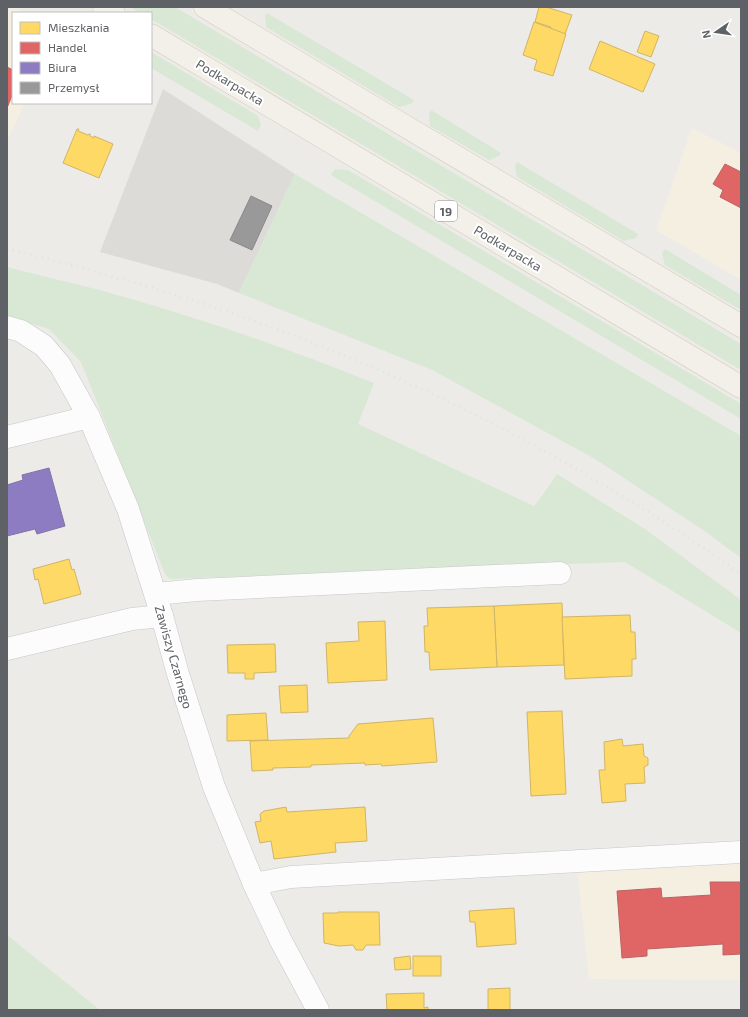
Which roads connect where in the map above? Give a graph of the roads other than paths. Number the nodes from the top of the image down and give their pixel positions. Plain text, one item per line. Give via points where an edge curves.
1 (205, 7) edge
2 (152, 36) edge
3 (741, 326) edge
4 (7, 327) edge
5 (741, 387) edge
6 (89, 417) junction
7 (7, 437) edge
8 (560, 573) dead end
9 (156, 594) junction
10 (162, 616) junction
11 (7, 650) edge
12 (741, 852) edge
13 (254, 884) junction
14 (318, 1010) edge

1 - 3 main road
2 - 5 main road, Podkarpacka / 19
4 - 6 street, Zawiszy Czarnego via 21,331 44,346 60,365
6 - 7 street
6 - 9 street, Zawiszy Czarnego via 128,509
8 - 9 street
9 - 10 street, Zawiszy Czarnego
10 - 11 street via 132,619
10 - 13 street, Zawiszy Czarnego via 214,787
12 - 13 street via 291,877
13 - 14 street, Zawiszy Czarnego via 281,942

